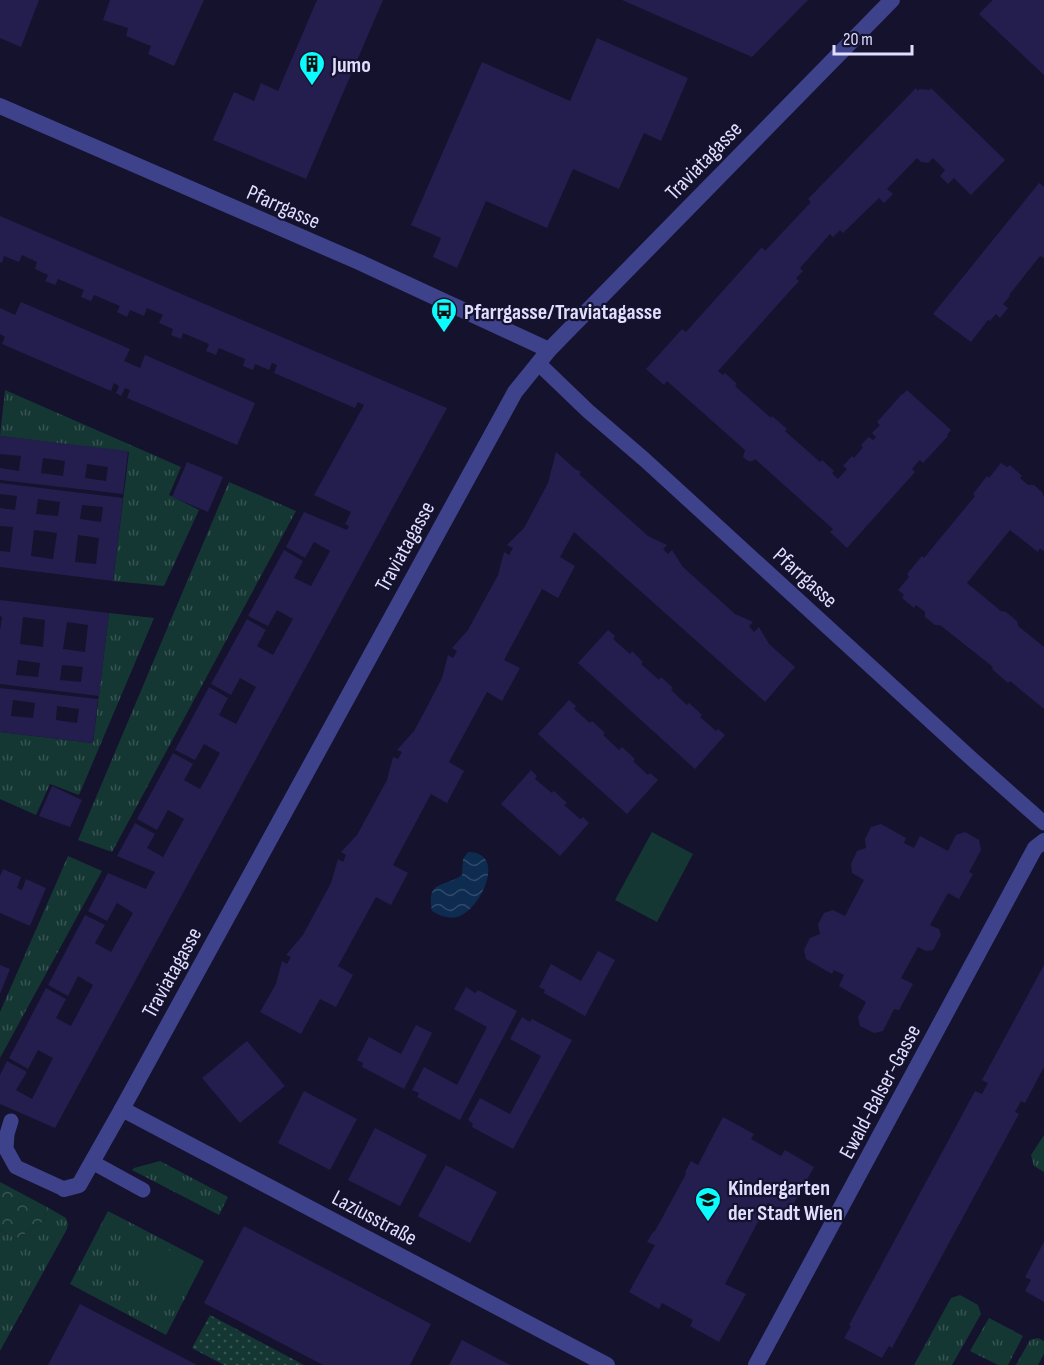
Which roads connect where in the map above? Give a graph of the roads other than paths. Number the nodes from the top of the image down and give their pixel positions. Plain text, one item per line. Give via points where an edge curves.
1 (892, 0) edge
2 (0, 106) edge
3 (544, 356) junction
4 (1044, 824) edge
5 (1044, 842) edge
6 (122, 1109) junction
7 (11, 1121) dead end
8 (92, 1162) junction
9 (64, 1189) joint
10 (143, 1190) dead end
11 (607, 1365) edge
12 (756, 1365) edge

1 - 3 street, Traviatagasse
2 - 3 street, Pfarrgasse via 454,305
3 - 4 lane, Pfarrgasse via 588,411
3 - 6 street, Traviatagasse via 515,392
5 - 12 street, Ewald-Balser-Gasse via 1035,848
6 - 8 street, Traviatagasse
6 - 11 street, Laziusstraße
7 - 9 lane via 6,1149 16,1167
8 - 9 street, Traviatagasse via 79,1185
8 - 10 lane

